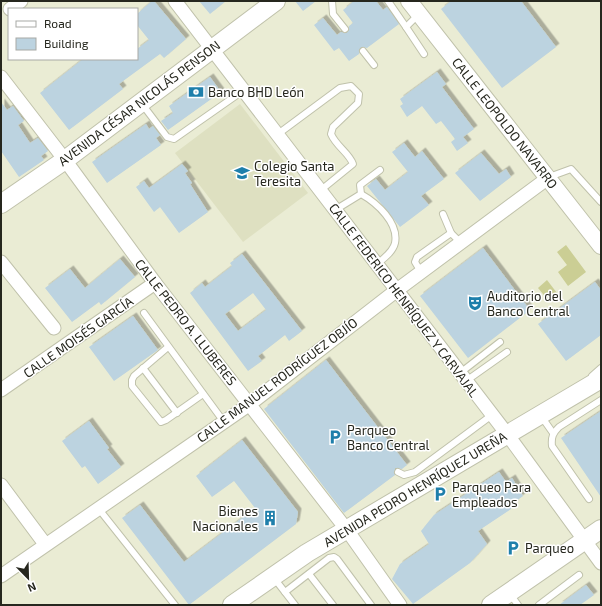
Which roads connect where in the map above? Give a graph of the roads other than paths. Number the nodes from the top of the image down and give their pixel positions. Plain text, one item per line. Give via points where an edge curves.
1 (21, 1) edge
2 (175, 1) edge
3 (276, 1) edge
4 (332, 1) edge
5 (388, 1) edge
6 (409, 1) edge
7 (12, 8) edge
8 (420, 14) junction
9 (406, 27) junction
10 (345, 29) dead end
11 (212, 49) junction
12 (363, 51) dead end
13 (424, 54) dead end
14 (374, 65) dead end
15 (1, 77) edge
16 (244, 90) junction
17 (141, 102) junction
18 (278, 134) junction
19 (65, 160) junction
20 (380, 170) dead end
21 (548, 178) junction
22 (321, 190) junction
23 (362, 194) junction
24 (601, 202) edge
25 (1, 204) edge
26 (335, 210) junction
27 (443, 214) dead end
28 (451, 233) junction
29 (461, 243) junction
30 (601, 246) edge
31 (1, 262) edge
32 (377, 264) junction
33 (421, 272) junction
34 (155, 283) junction
35 (396, 290) junction
36 (144, 313) dead end
37 (54, 328) dead end
38 (500, 342) dead end
39 (168, 347) junction
40 (507, 352) dead end
41 (143, 368) junction
42 (601, 368) edge
43 (463, 377) junction
44 (596, 382) edge
45 (1, 390) edge
46 (203, 394) junction
47 (601, 400) edge
48 (250, 404) junction
49 (177, 413) junction
50 (492, 415) junction
51 (540, 415) junction
52 (224, 422) junction
53 (553, 433) junction
54 (507, 434) junction
55 (398, 472) dead end
56 (418, 479) junction
57 (1, 485) edge
58 (588, 499) dead end
59 (98, 508) junction
60 (601, 529) edge
61 (348, 530) junction
62 (583, 541) junction
63 (45, 544) junction
64 (601, 563) edge
65 (309, 574) junction
66 (579, 575) dead end
67 (1, 576) edge
68 (273, 577) junction
69 (285, 592) junction
70 (514, 599) edge
71 (175, 605) edge
72 (232, 605) edge
73 (295, 605) edge
74 (333, 605) edge
75 (371, 605) edge
76 (400, 605) edge
77 (491, 605) edge
78 (539, 605) edge

1 - 7 street
2 - 11 street, CALLE FEDERICO HENRÍQUEZ Y CARVAJAL
3 - 11 main road, AVENIDA CÉSAR NICOLÁS PENSON
4 - 10 lane via 333,14
5 - 9 lane
6 - 8 street, CALLE LEOPOLDO NAVARRO
8 - 9 lane
8 - 21 street, CALLE LEOPOLDO NAVARRO
9 - 13 lane
11 - 16 street, CALLE FEDERICO HENRÍQUEZ Y CARVAJAL
11 - 17 main road, AVENIDA CÉSAR NICOLÁS PENSON
12 - 14 lane
15 - 19 street, CALLE PEDRO A. LLUBERES
16 - 17 lane via 174,139 167,137
16 - 18 street, CALLE FEDERICO HENRÍQUEZ Y CARVAJAL
17 - 19 main road, AVENIDA CÉSAR NICOLÁS PENSON
18 - 22 street, CALLE FEDERICO HENRÍQUEZ Y CARVAJAL
18 - 22 lane via 340,88 351,86 359,94 358,103 333,126 330,134 353,164
19 - 25 main road, AVENIDA CÉSAR NICOLÁS PENSON
19 - 34 street, CALLE PEDRO A. LLUBERES
20 - 23 lane via 360,185
21 - 24 lane via 571,169
21 - 29 street, CALLE MANUEL RODRÍGUEZ OBJÍO
21 - 30 street, CALLE LEOPOLDO NAVARRO
22 - 26 street, CALLE FEDERICO HENRÍQUEZ Y CARVAJAL
23 - 26 lane
23 - 32 lane via 374,201 390,222 394,232 395,244 388,256
26 - 32 street, CALLE FEDERICO HENRÍQUEZ Y CARVAJAL
27 - 28 lane
28 - 29 lane
28 - 33 lane via 418,257 415,262
29 - 33 street, CALLE MANUEL RODRÍGUEZ OBJÍO
31 - 37 street
32 - 35 street, CALLE FEDERICO HENRÍQUEZ Y CARVAJAL
33 - 35 street, CALLE MANUEL RODRÍGUEZ OBJÍO
34 - 45 street, CALLE MOISÉS GARCÍA
34 - 48 street, CALLE PEDRO A. LLUBERES
35 - 43 street, CALLE FEDERICO HENRÍQUEZ Y CARVAJAL
35 - 48 street, CALLE MANUEL RODRÍGUEZ OBJÍO
36 - 39 lane
38 - 43 lane
39 - 41 lane
39 - 46 lane
40 - 43 lane
41 - 49 lane
41 - 49 lane via 134,376 132,386 161,422
42 - 44 lane via 592,375
43 - 50 street, CALLE FEDERICO HENRÍQUEZ Y CARVAJAL
44 - 51 main road, AVENIDA PEDRO HENRÍQUEZ UREÑA
46 - 49 lane
46 - 52 lane
47 - 53 lane
48 - 52 street, CALLE MANUEL RODRÍGUEZ OBJÍO
48 - 61 street, CALLE PEDRO A. LLUBERES
50 - 54 street, CALLE FEDERICO HENRÍQUEZ Y CARVAJAL
50 - 56 lane
51 - 53 lane
51 - 54 main road, AVENIDA PEDRO HENRÍQUEZ UREÑA
52 - 59 street, CALLE MANUEL RODRÍGUEZ OBJÍO
53 - 58 lane via 552,446
54 - 56 main road, AVENIDA PEDRO HENRÍQUEZ UREÑA
54 - 62 street, CALLE FEDERICO HENRÍQUEZ Y CARVAJAL
55 - 56 lane
56 - 61 main road, AVENIDA PEDRO HENRÍQUEZ UREÑA
57 - 63 street
59 - 63 street, CALLE MANUEL RODRÍGUEZ OBJÍO
59 - 71 lane
60 - 62 main road
61 - 68 main road, AVENIDA PEDRO HENRÍQUEZ UREÑA via 307,553
61 - 76 street, CALLE PEDRO A. LLUBERES
62 - 64 street, CALLE FEDERICO HENRÍQUEZ Y CARVAJAL
62 - 70 main road
63 - 67 street, CALLE MANUEL RODRÍGUEZ OBJÍO
65 - 69 lane
65 - 74 lane
65 - 75 lane via 334,557
66 - 78 lane
68 - 69 lane
68 - 72 main road, AVENIDA PEDRO HENRÍQUEZ UREÑA
69 - 73 lane
70 - 77 main road

